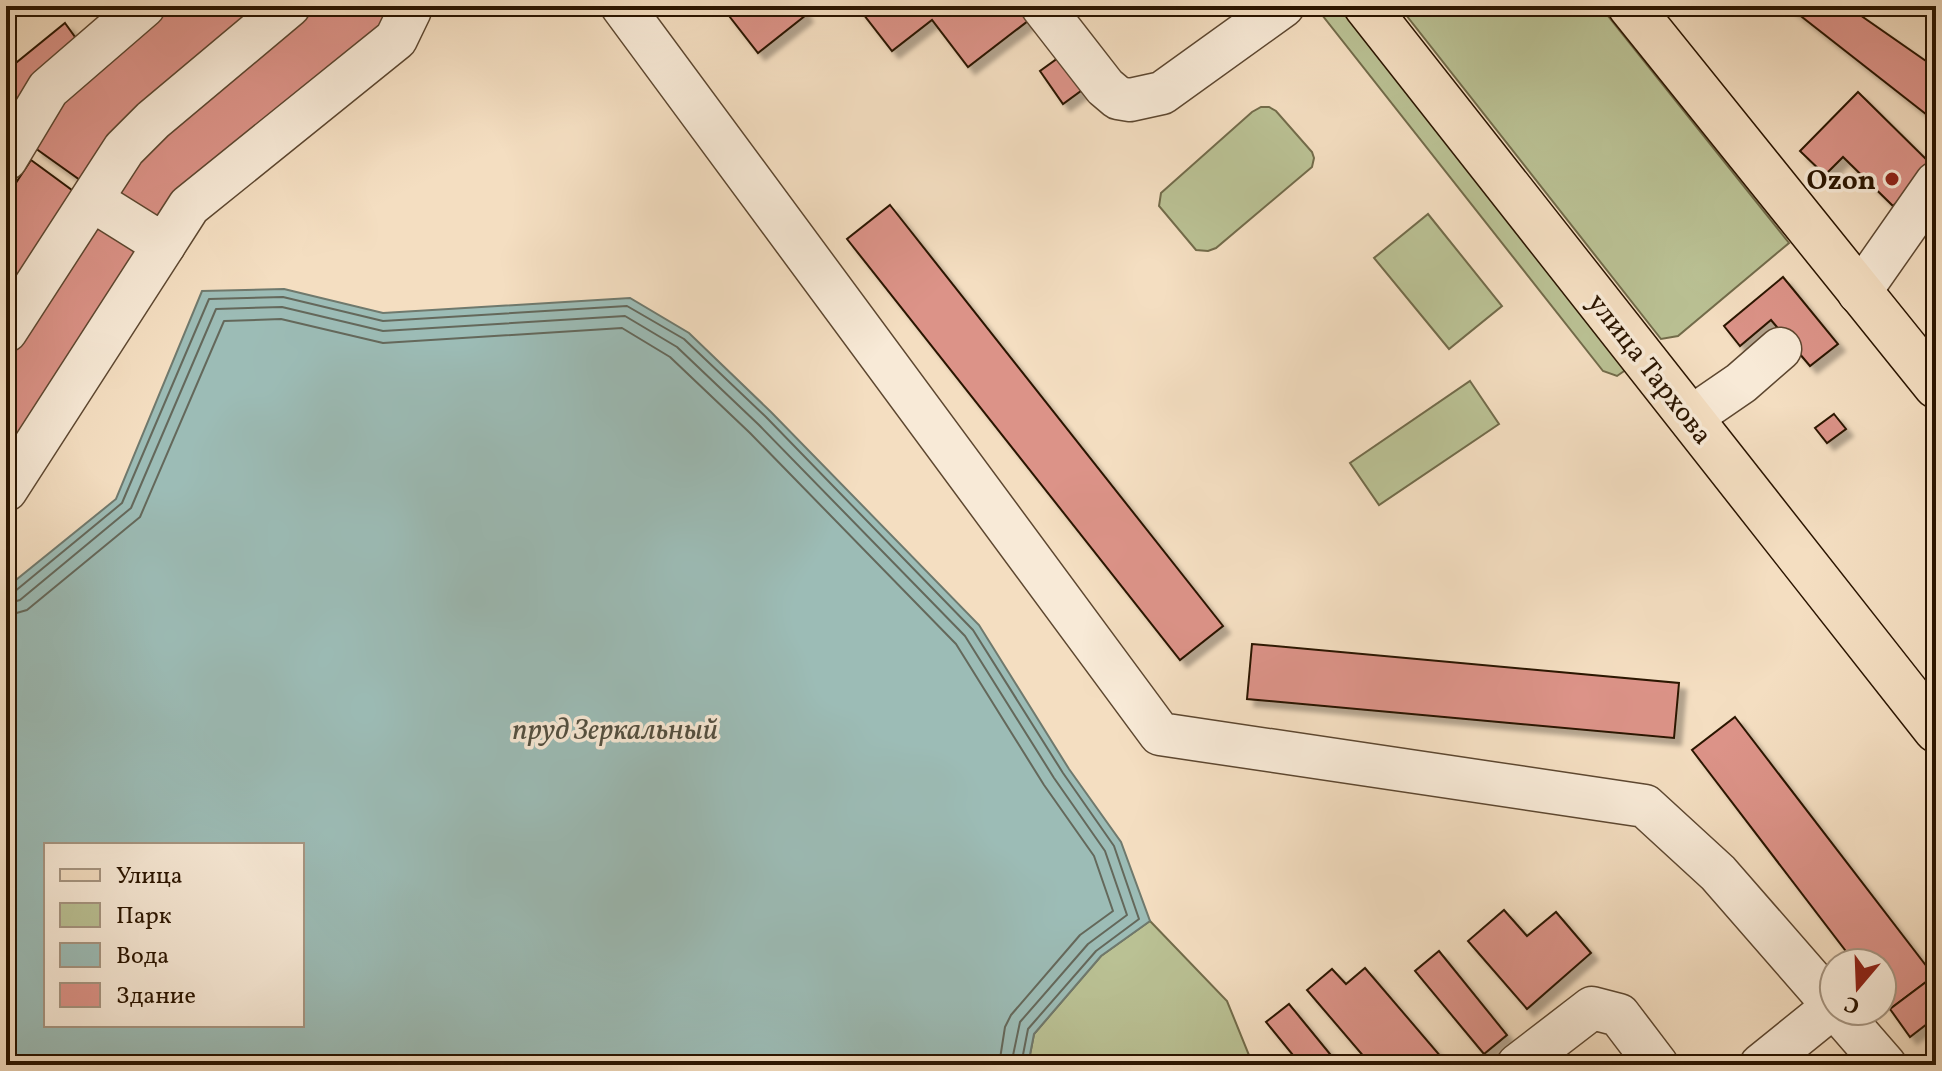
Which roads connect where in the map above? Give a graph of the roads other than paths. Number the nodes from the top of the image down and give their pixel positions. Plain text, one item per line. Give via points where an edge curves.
1 (144, 6) edge
2 (289, 6) edge
3 (409, 6) edge
4 (622, 6) edge
5 (1042, 6) edge
6 (1283, 6) edge
7 (1366, 6) edge
8 (1630, 6) edge
9 (6, 159) edge
10 (1936, 183) edge
11 (92, 200) junction
12 (164, 245) junction
13 (1859, 293) junction
14 (6, 331) edge
15 (1780, 349) dead end
16 (1936, 386) edge
17 (1690, 418) junction
18 (6, 490) edge
19 (1936, 730) edge
20 (1852, 1027) edge
21 (1518, 1065) edge
22 (1657, 1065) edge
23 (1761, 1065) edge
24 (1885, 1065) edge

1 - 9 lane via 48,89
2 - 11 lane via 153,120 124,149
3 - 12 lane via 396,39 189,206
4 - 23 lane via 1160,734 1645,806 1718,873 1834,1006
5 - 6 lane via 1105,87 1130,100 1162,93
7 - 17 main road, улица Тархова
8 - 13 main road
10 - 13 lane
11 - 12 lane
11 - 14 lane
12 - 18 lane
13 - 16 main road
15 - 17 lane
17 - 19 main road, улица Тархова
20 - 24 lane
21 - 22 lane via 1592,1008 1619,1015

